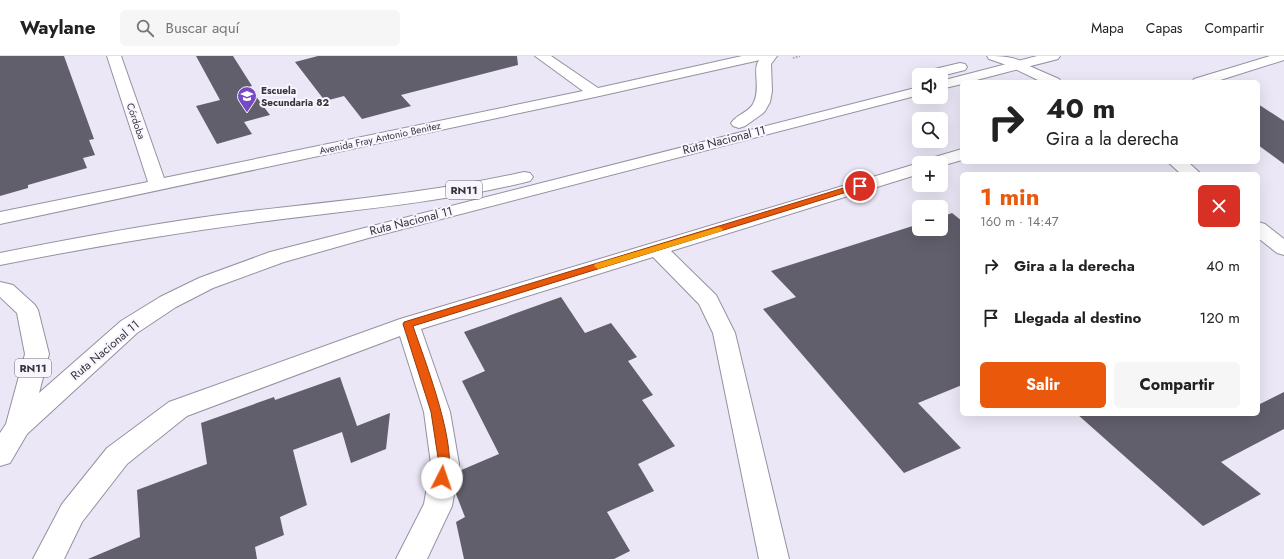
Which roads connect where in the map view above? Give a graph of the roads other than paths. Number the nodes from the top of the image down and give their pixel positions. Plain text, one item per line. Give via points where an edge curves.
1 (114, 56) edge
2 (542, 56) edge
3 (760, 56) edge
4 (770, 56) edge
5 (998, 56) edge
6 (1053, 56) edge
7 (1284, 56) edge
8 (1018, 65) junction
9 (948, 69) edge
10 (912, 79) edge
11 (960, 80) edge
12 (960, 80) edge
13 (1050, 80) edge
14 (1206, 80) edge
15 (948, 83) edge
16 (912, 92) edge
17 (594, 93) junction
18 (738, 123) junction
19 (960, 155) edge
20 (948, 158) edge
21 (1180, 164) edge
22 (912, 170) edge
23 (1190, 172) edge
24 (158, 185) junction
25 (0, 218) edge
26 (1260, 230) edge
27 (656, 248) junction
28 (1284, 249) edge
29 (0, 259) edge
30 (0, 289) edge
31 (408, 324) junction
32 (18, 427) junction
33 (0, 455) edge
34 (48, 559) edge
35 (411, 559) edge
36 (774, 559) edge

1 - 24 main road, Córdoba
2 - 17 main road
3 - 17 main road, Avenida Fray Antonio Benitez
4 - 18 main road via 764,64 765,91 762,102 757,111
5 - 8 main road
5 - 9 main road
6 - 8 main road
7 - 14 main road
8 - 12 main road
8 - 13 main road
10 - 18 main road, Ruta Nacional 11 / RN11
11 - 15 main road
16 - 32 main road, Ruta Nacional 11 / RN11 via 276,257 206,283 168,302 129,327
17 - 24 main road, Avenida Fray Antonio Benitez
18 - 29 main road, Ruta Nacional 11 / RN11 via 462,191 151,230
19 - 20 main road
21 - 23 main road
22 - 27 main road
24 - 25 main road, Avenida Fray Antonio Benitez
26 - 28 main road
27 - 31 main road
27 - 36 main road via 708,300 724,333
30 - 32 main road, Ruta Nacional 11 / RN11 via 5,290 26,310 37,354
31 - 34 main road via 178,409 117,456 72,513
31 - 35 main road via 437,412 445,464 438,506
32 - 33 main road, Ruta Nacional 11 / RN11

